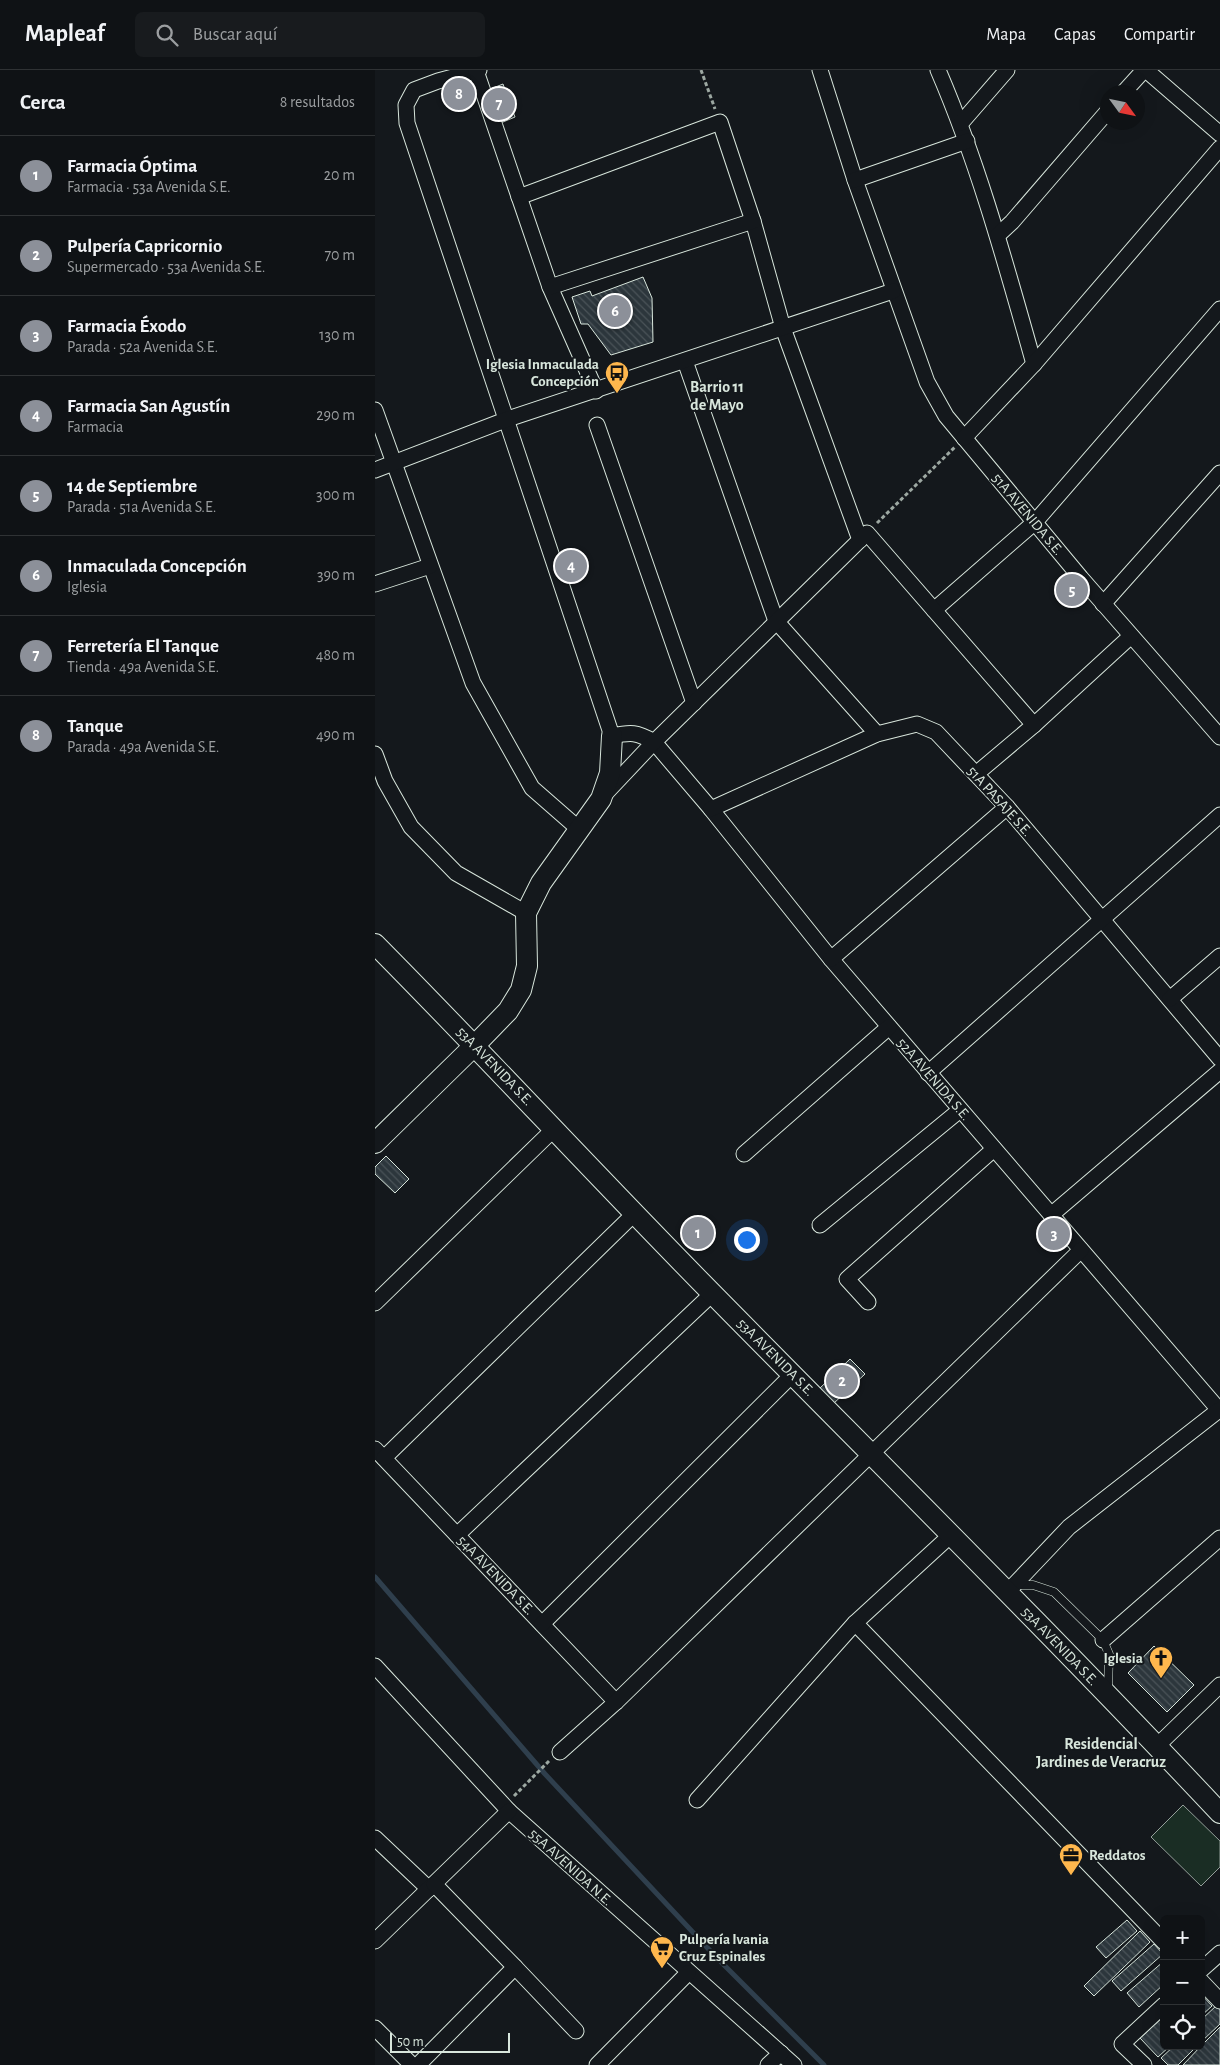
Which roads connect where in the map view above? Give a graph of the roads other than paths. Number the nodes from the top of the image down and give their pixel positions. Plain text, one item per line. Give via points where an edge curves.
1 (477, 70) edge
2 (820, 70) edge
3 (938, 70) edge
4 (1007, 70) edge
5 (1145, 70) edge
6 (435, 76) edge
7 (1131, 85) edge
8 (1100, 120) edge
9 (961, 123) junction
10 (1220, 134) edge
11 (967, 141) junction
12 (1220, 148) edge
13 (855, 180) junction
14 (519, 197) junction
15 (753, 221) junction
16 (998, 235) junction
17 (550, 287) junction
18 (893, 291) junction
19 (1220, 309) edge
20 (783, 328) junction
21 (685, 361) junction
22 (1035, 364) junction
23 (596, 391) junction
24 (375, 410) edge
25 (508, 419) junction
26 (597, 425) dead end
27 (964, 438) junction
28 (393, 464) junction
29 (375, 470) edge
30 (1220, 473) edge
31 (1035, 522) junction
32 (863, 537) junction
33 (430, 566) junction
34 (375, 584) edge
35 (1103, 604) junction
36 (934, 610) junction
37 (776, 620) junction
38 (1131, 636) junction
39 (694, 703) junction
40 (1035, 725) junction
41 (877, 734) junction
42 (612, 736) junction
43 (1220, 737) edge
44 (654, 742) junction
45 (375, 754) edge
46 (977, 774) junction
47 (601, 799) junction
48 (1007, 807) junction
49 (711, 809) junction
50 (1220, 815) edge
51 (581, 830) junction
52 (526, 913) junction
53 (1101, 918) junction
54 (375, 944) edge
55 (1220, 956) edge
56 (831, 959) junction
57 (1170, 999) junction
58 (889, 1027) junction
59 (475, 1045) junction
60 (1220, 1059) edge
61 (1220, 1071) edge
62 (928, 1073) junction
63 (960, 1110) junction
64 (555, 1128) junction
65 (375, 1143) edge
66 (994, 1149) junction
67 (745, 1154) dead end
68 (635, 1214) junction
69 (1051, 1215) junction
70 (820, 1225) dead end
71 (1081, 1250) junction
72 (713, 1294) junction
73 (868, 1302) dead end
74 (375, 1303) edge
75 (793, 1374) junction
76 (1220, 1411) edge
77 (379, 1453) edge
78 (872, 1454) junction
79 (457, 1534) junction
80 (952, 1534) junction
81 (1220, 1538) edge
82 (1009, 1587) junction
83 (855, 1623) junction
84 (542, 1624) junction
85 (1103, 1640) junction
86 (375, 1666) edge
87 (1220, 1685) edge
88 (1108, 1696) junction
89 (616, 1702) junction
90 (1157, 1746) junction
91 (555, 1756) road end
92 (697, 1800) dead end
93 (507, 1809) junction
94 (1220, 1813) edge
95 (375, 1838) edge
96 (431, 1886) junction
97 (1160, 1938) edge
98 (375, 1941) edge
99 (1220, 1954) edge
100 (515, 1967) junction
101 (1205, 1967) edge
102 (688, 1973) junction
103 (1205, 1985) edge
104 (1220, 2000) edge
105 (1160, 2009) edge
106 (375, 2028) edge
107 (576, 2031) dead end
108 (781, 2053) junction
109 (412, 2065) edge
110 (418, 2065) edge
111 (597, 2065) edge
112 (768, 2065) edge
113 (794, 2065) edge
114 (1144, 2065) edge

1 - 6 street
1 - 14 street
2 - 13 street, 51A AVENIDA S.E.
3 - 9 street
4 - 9 street
5 - 7 street
5 - 10 street
6 - 25 street via 414,90 405,105 407,123
8 - 16 street
9 - 11 street
11 - 13 street
11 - 16 street
12 - 22 street
13 - 18 street, 51A AVENIDA S.E.
14 - 15 street via 720,122
14 - 17 street
15 - 17 street
15 - 20 street
16 - 22 street
17 - 23 street
18 - 20 street
18 - 27 street, 51A AVENIDA S.E. via 927,382 946,416
19 - 31 street
20 - 21 street
20 - 32 street
21 - 23 street
21 - 37 street
22 - 27 street
23 - 25 street
24 - 28 street
25 - 28 street
25 - 42 street
26 - 39 street
27 - 31 street, 51A AVENIDA S.E.
28 - 29 street
28 - 33 street
30 - 35 street
31 - 35 street, 51A AVENIDA S.E.
31 - 36 street
32 - 36 street
32 - 37 street
33 - 34 street
33 - 51 street via 473,683 532,788
35 - 38 street, 51A AVENIDA S.E.
36 - 40 street
37 - 39 street
37 - 41 street
38 - 40 street
38 - 43 street, 51A AVENIDA S.E.
39 - 44 street
40 - 46 street
41 - 46 street, 51A PASAJE S.E. via 917,724 936,732
41 - 49 street, 51A PASAJE S.E.
42 - 44 street via 629,733 642,735
42 - 47 street via 610,773
44 - 47 street
44 - 49 street, 52A AVENIDA S.E.
45 - 52 street via 385,781 411,827 456,872
46 - 48 street, 51A PASAJE S.E.
47 - 51 street
48 - 53 street, 51A PASAJE S.E.
48 - 56 street
49 - 56 street, 52A AVENIDA S.E.
50 - 53 street
51 - 52 street via 541,883
52 - 59 street via 527,966 521,990 508,1011
53 - 57 street, 51A PASAJE S.E.
53 - 62 street
54 - 59 street, 53A AVENIDA S.E.
55 - 57 street
56 - 58 street, 52A AVENIDA S.E.
57 - 60 street, 51A PASAJE S.E.
58 - 62 street, 52A AVENIDA S.E.
58 - 67 street
59 - 64 street, 53A AVENIDA S.E.
59 - 65 street
61 - 69 street
62 - 63 street, 52A AVENIDA S.E.
63 - 66 street, 52A AVENIDA S.E.
63 - 70 street
64 - 68 street, 53A AVENIDA S.E.
64 - 74 street
66 - 69 street, 52A AVENIDA S.E.
66 - 73 street via 847,1279
68 - 72 street, 53A AVENIDA S.E.
68 - 77 street
69 - 71 street, 52A AVENIDA S.E.
71 - 76 street, 52A AVENIDA S.E.
71 - 78 street
72 - 75 street, 53A AVENIDA S.E.
72 - 79 street
75 - 78 street, 53A AVENIDA S.E.
75 - 84 street
76 - 82 street via 1069,1527
77 - 79 street, 54A AVENIDA S.E.
78 - 80 street, 53A AVENIDA S.E.
78 - 89 street
79 - 84 street, 54A AVENIDA S.E.
80 - 82 street, 53A AVENIDA S.E.
80 - 83 street
81 - 85 street
82 - 85 lane via 1033,1585 1055,1592
82 - 88 street, 53A AVENIDA S.E.
83 - 92 street
83 - 97 street
84 - 89 street, 54A AVENIDA S.E.
85 - 88 lane via 1109,1654
86 - 93 street, 55A AVENIDA N.E.
87 - 90 street
88 - 90 street, 53A AVENIDA S.E.
89 - 91 street
90 - 94 street, 53A AVENIDA S.E.
93 - 96 street
93 - 102 street, 55A AVENIDA N.E.
95 - 96 street
96 - 98 street
96 - 100 street
99 - 101 street
100 - 107 street
100 - 110 street
102 - 108 street, 55A AVENIDA N.E.
102 - 111 street
103 - 104 street
105 - 114 street via 1122,2044
106 - 109 street
108 - 112 street
108 - 113 street

